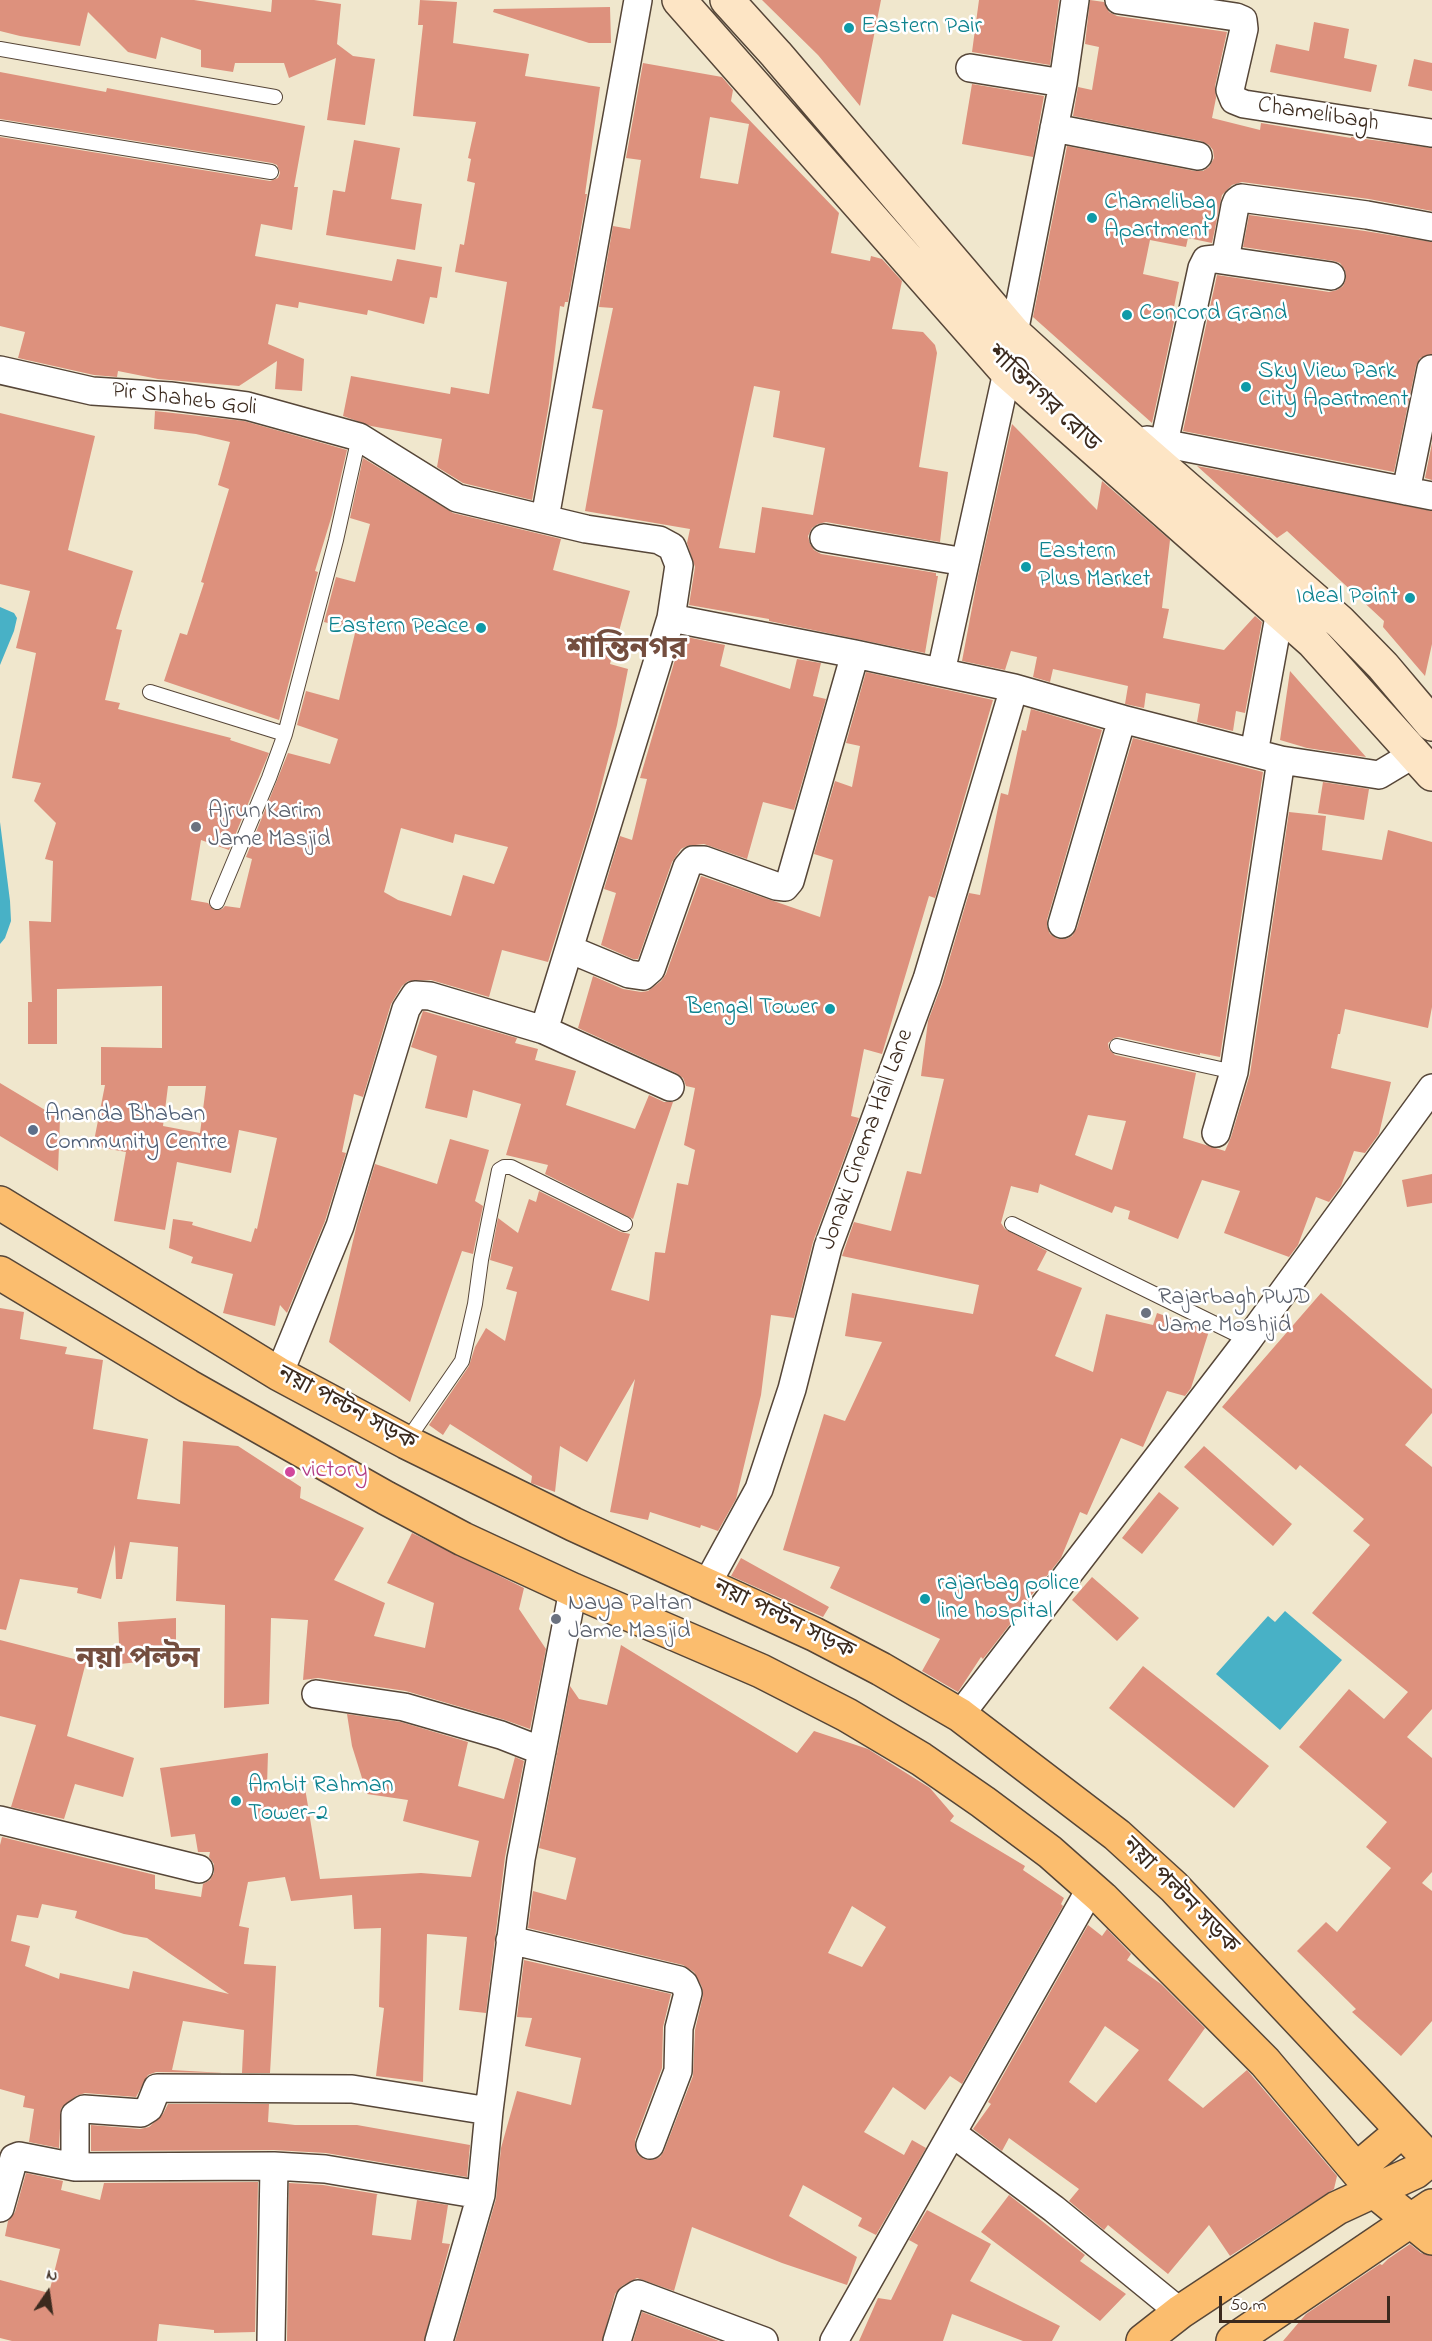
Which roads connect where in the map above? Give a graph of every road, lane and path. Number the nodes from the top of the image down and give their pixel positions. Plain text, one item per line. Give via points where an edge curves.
1 (638, 0) edge
2 (679, 0) edge
3 (727, 0) edge
4 (1075, 0) edge
5 (1119, 0) edge
6 (0, 49) edge
7 (970, 68) dead end
8 (1062, 83) junction
9 (275, 97) dead end
10 (0, 128) edge
11 (1054, 128) junction
12 (1431, 133) edge
13 (1198, 156) dead end
14 (271, 172) dead end
15 (1432, 227) edge
16 (1226, 260) junction
17 (1331, 276) dead end
18 (1014, 333) junction
19 (1431, 369) edge
20 (0, 370) edge
21 (1007, 372) junction
22 (358, 437) junction
23 (1128, 437) junction
24 (1164, 443) junction
25 (1406, 491) junction
26 (1432, 496) edge
27 (545, 518) junction
28 (824, 538) dead end
29 (965, 562) junction
30 (1280, 611) junction
31 (671, 618) junction
32 (855, 654) junction
33 (941, 672) junction
34 (1014, 688) junction
35 (150, 692) dead end
36 (1122, 720) junction
37 (1432, 724) edge
38 (285, 734) junction
39 (1254, 753) junction
40 (1281, 760) junction
41 (1423, 764) edge
42 (217, 902) dead end
43 (1062, 924) dead end
44 (569, 950) junction
45 (544, 1030) junction
46 (1117, 1046) dead end
47 (1234, 1072) junction
48 (670, 1087) dead end
49 (1432, 1088) edge
50 (1216, 1133) dead end
51 (0, 1203) edge
52 (625, 1224) dead end
53 (1012, 1224) dead end
54 (0, 1273) edge
55 (1248, 1340) junction
56 (279, 1374) junction
57 (406, 1442) junction
58 (707, 1584) junction
59 (573, 1590) junction
60 (316, 1694) dead end
61 (960, 1715) junction
62 (542, 1750) junction
63 (0, 1820) edge
64 (199, 1869) dead end
65 (1091, 1888) junction
66 (510, 1940) junction
67 (489, 2111) junction
68 (1402, 2131) junction
69 (952, 2133) junction
70 (650, 2145) dead end
71 (1431, 2160) edge
72 (274, 2166) junction
73 (75, 2167) junction
74 (1361, 2187) junction
75 (481, 2195) junction
76 (0, 2208) edge
77 (1419, 2227) edge
78 (1180, 2312) junction
79 (271, 2341) edge
80 (439, 2341) edge
81 (617, 2341) edge
82 (764, 2341) edge
83 (834, 2341) edge
84 (1143, 2341) edge
85 (1233, 2341) edge

1 - 27 street
2 - 21 main road, শান্তিনগর রোড
3 - 18 main road, শান্তিনগর রোড
4 - 8 street
5 - 12 street, Chamelibagh via 1243,20 1230,90 1234,100
6 - 9 lane
7 - 8 street
8 - 11 street
10 - 14 lane
11 - 13 street
11 - 18 street
15 - 16 street via 1241,198 1235,206
16 - 17 street
16 - 24 street via 1210,258 1203,263
18 - 23 main road, শান্তিনগর রোড
19 - 25 street
20 - 22 street, Pir Shaheb Goli via 92,391 247,406
21 - 29 street
21 - 30 main road, শান্তিনগর রোড
22 - 27 street, Pir Shaheb Goli via 457,498
22 - 38 lane via 336,540
23 - 24 street
23 - 37 main road, শান্তিনগর রোড via 1340,622
24 - 25 street
25 - 26 street
27 - 31 street, Pir Shaheb Goli via 586,529 659,540 672,547 680,565
28 - 29 street
29 - 33 street
30 - 39 street
30 - 41 main road, শান্তিনগর রোড
31 - 32 street
31 - 44 street
32 - 33 street
32 - 44 street via 790,881 785,887 704,860 693,860 687,867 651,969 643,976
33 - 34 street
34 - 36 street
34 - 58 street, Jonaki Cinema Hall Lane via 927,979 828,1247 792,1389 759,1488
35 - 38 lane
36 - 39 street
36 - 43 street
38 - 42 lane
39 - 40 street
40 - 41 street via 1379,775
40 - 47 street
44 - 45 street
45 - 48 street
45 - 56 street via 416,995 406,1009 339,1227
46 - 47 lane
47 - 50 street
49 - 55 street
51 - 56 main road, নয়া পল্টন সড়ক
52 - 57 lane via 511,1167 499,1170 462,1361
53 - 55 lane
54 - 59 main road via 386,1498
55 - 61 street
56 - 57 main road, নয়া পল্টন সড়ক
57 - 58 main road, নয়া পল্টন সড়ক via 500,1490
58 - 61 main road, নয়া পল্টন সড়ক via 814,1634
59 - 62 street
59 - 65 main road via 761,1671 847,1714 983,1802
60 - 62 street via 404,1707
61 - 68 main road, নয়া পল্টন সড়ক via 1109,1828 1174,1887
62 - 66 street
63 - 64 street
65 - 69 street
65 - 74 main road via 1265,2062
66 - 67 street
66 - 70 street via 684,1984 688,1994 679,2028 678,2071
67 - 73 street via 352,2089 160,2087 141,2113 84,2109 75,2115
67 - 75 street
68 - 71 main road, নয়া পল্টন সড়ক
68 - 74 main road
69 - 78 street via 1054,2209
69 - 83 street
71 - 74 main road via 1415,2172
72 - 73 street
72 - 75 street via 325,2169
72 - 79 street
73 - 76 street via 16,2156
74 - 77 main road
74 - 78 main road via 1337,2208
75 - 80 street
77 - 85 main road
78 - 84 main road
81 - 82 street via 630,2299 638,2294

